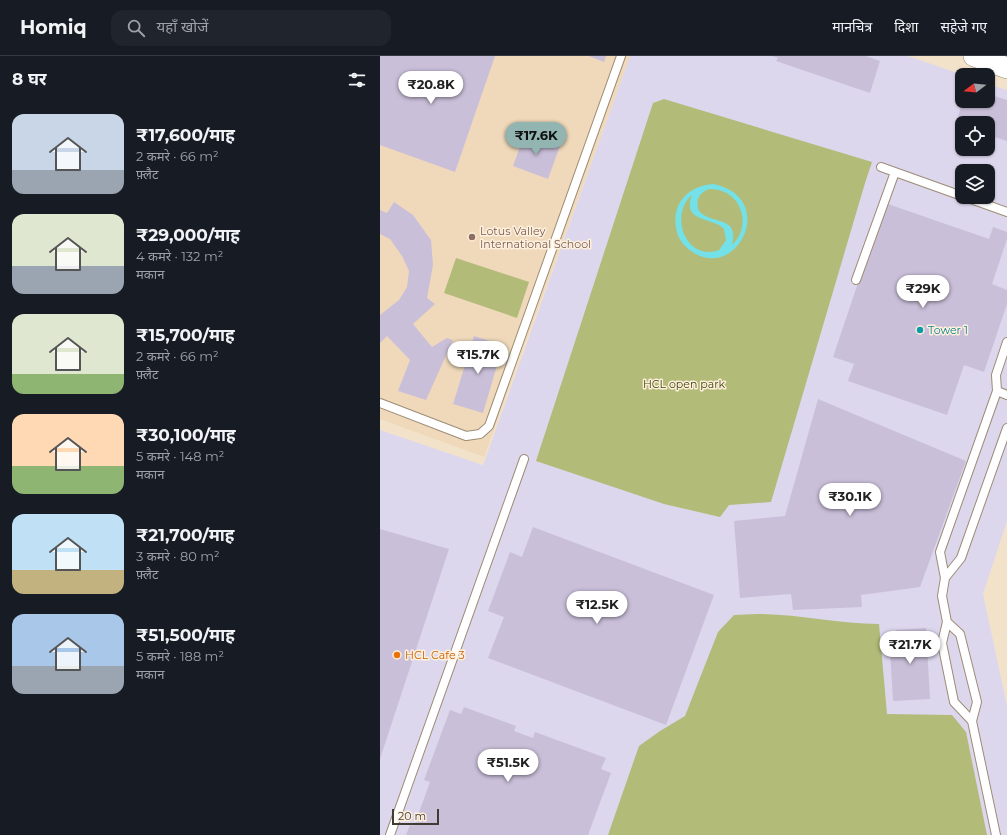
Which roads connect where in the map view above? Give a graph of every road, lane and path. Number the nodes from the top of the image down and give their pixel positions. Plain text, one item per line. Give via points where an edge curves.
1 (621, 56) edge
2 (974, 56) edge
3 (1007, 68) edge
4 (881, 167) dead end
5 (895, 172) junction
6 (955, 193) edge
7 (985, 204) edge
8 (1007, 212) edge
9 (856, 280) dead end
10 (1007, 342) edge
11 (997, 391) junction
12 (1007, 395) edge
13 (380, 403) edge
14 (1007, 428) edge
15 (524, 459) dead end
16 (945, 578) junction
17 (948, 622) junction
18 (972, 721) junction
19 (390, 835) edge
20 (996, 835) edge

1 - 13 lane via 489,426 480,434 466,436
2 - 3 street
4 - 5 lane
5 - 6 lane
5 - 9 lane
7 - 8 lane
10 - 11 lane via 996,375
11 - 12 lane
11 - 16 lane via 940,552
14 - 16 lane via 961,558
15 - 19 lane
16 - 17 lane via 942,596
17 - 18 lane via 960,634 978,702
17 - 18 lane via 942,643 954,702
18 - 20 lane

